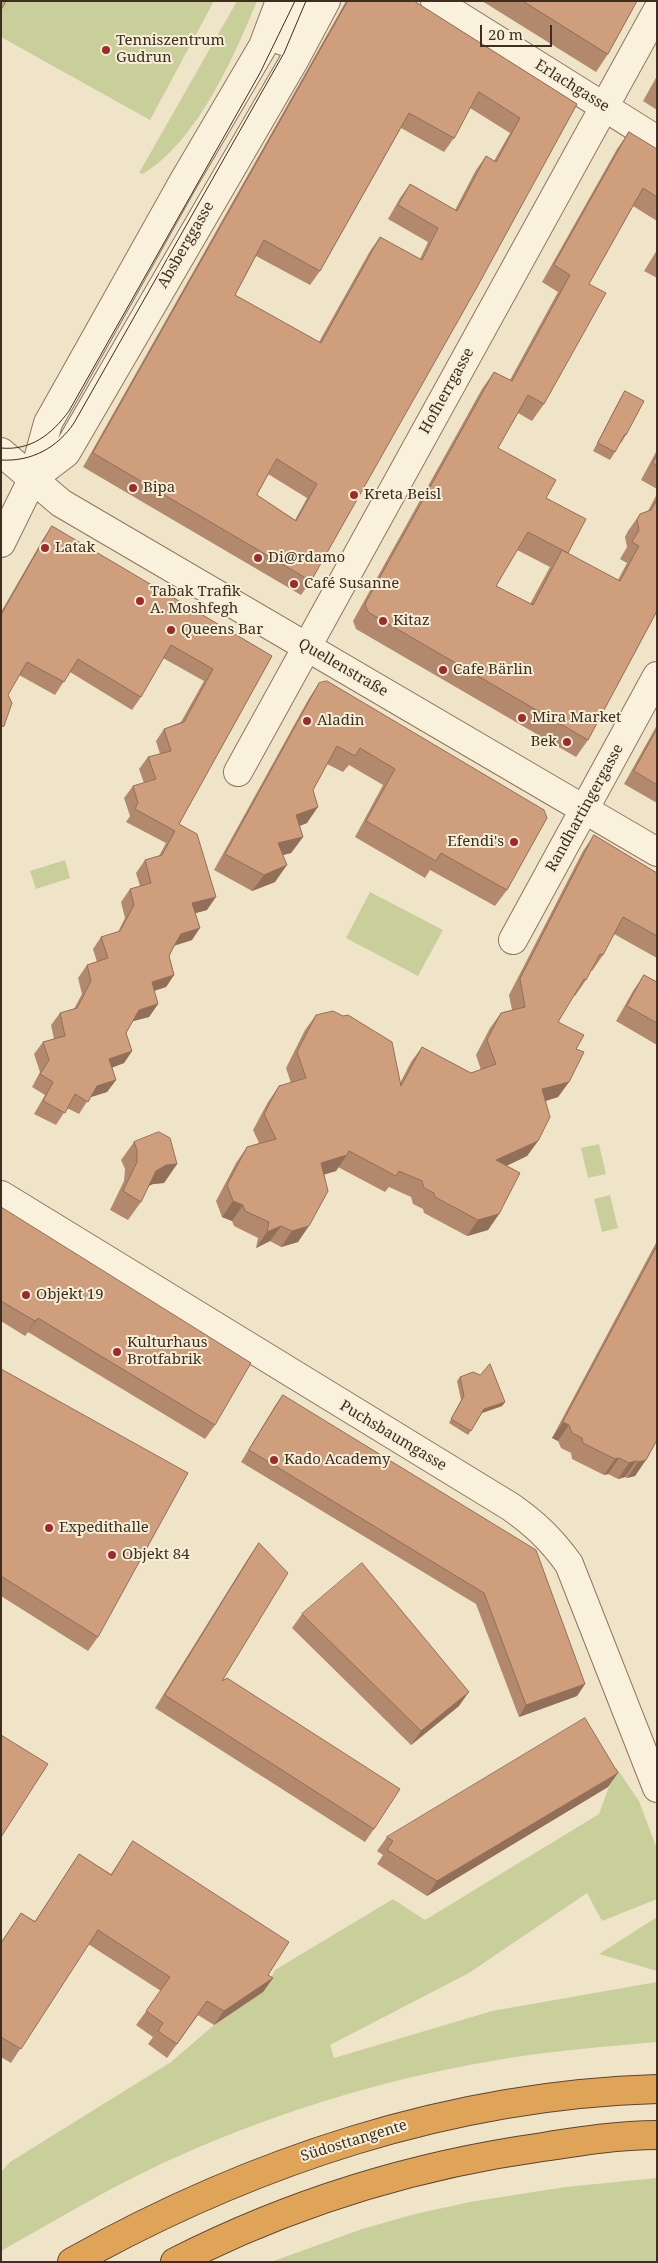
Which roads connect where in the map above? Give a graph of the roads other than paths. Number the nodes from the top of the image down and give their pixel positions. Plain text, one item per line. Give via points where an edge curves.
1 (280, 1) edge
2 (301, 1) edge
3 (326, 1) edge
4 (435, 1) edge
5 (657, 10) edge
6 (603, 106) junction
7 (657, 140) edge
8 (1, 452) edge
9 (1, 474) edge
10 (33, 478) junction
11 (1, 543) edge
12 (306, 646) junction
13 (657, 676) edge
14 (238, 772) dead end
15 (585, 809) junction
16 (657, 852) edge
17 (513, 940) dead end
18 (1, 1195) edge
19 (657, 1788) edge
20 (657, 2089) edge
21 (657, 2135) edge
22 (72, 2262) edge
23 (175, 2262) edge

1 - 10 street, Absberggasse via 263,46 48,423
2 - 10 street, Absberggasse via 268,72 70,420
3 - 10 street, Absberggasse via 66,453
4 - 6 street, Erlachgasse
5 - 6 street, Hofherrgasse
6 - 7 street, Erlachgasse
6 - 12 street, Hofherrgasse
8 - 10 street, Quellenstraße
9 - 10 street
10 - 11 street, Absberggasse
10 - 12 street, Quellenstraße via 60,503
12 - 14 street, Hofherrgasse
12 - 15 street, Quellenstraße
13 - 15 street, Randhartingergasse
15 - 16 street, Quellenstraße
15 - 17 street, Randhartingergasse
18 - 19 street, Puchsbaumgasse via 531,1522 552,1541 568,1564
20 - 22 highway, Südosttangente via 500,2106 422,2121 355,2139 236,2182 125,2232
21 - 23 highway via 520,2150 416,2171 315,2201

